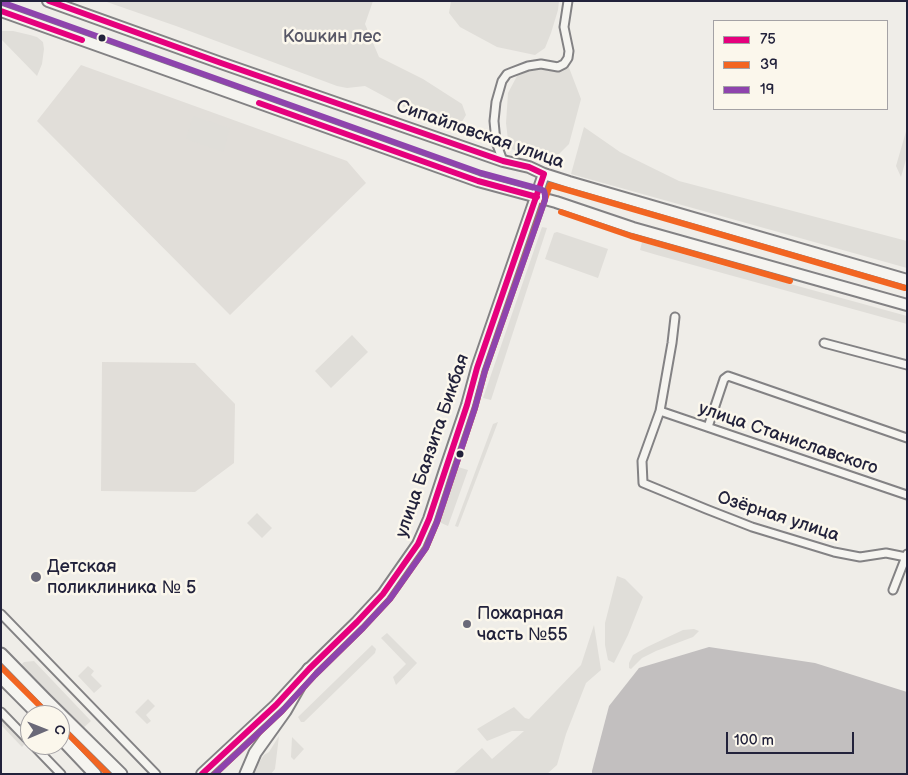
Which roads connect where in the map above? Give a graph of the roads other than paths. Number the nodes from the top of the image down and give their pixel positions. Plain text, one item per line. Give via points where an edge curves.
1 (48, 1) edge
2 (568, 1) edge
3 (1, 11) edge
4 (503, 161) junction
5 (544, 174) junction
6 (537, 197) junction
7 (907, 280) edge
8 (907, 305) edge
9 (676, 317) dead end
10 (824, 344) dead end
11 (907, 365) edge
12 (660, 411) junction
13 (708, 427) junction
14 (907, 438) edge
15 (907, 495) edge
16 (906, 557) edge
17 (893, 590) dead end
18 (1, 614) edge
19 (1, 654) edge
20 (309, 669) junction
21 (1, 677) edge
22 (30, 705) edge
23 (1, 712) edge
24 (20, 732) edge
25 (70, 748) edge
26 (43, 755) edge
27 (61, 774) edge
28 (95, 774) edge
29 (121, 774) edge
30 (156, 774) edge
31 (202, 774) edge
32 (246, 774) edge

1 - 4 main road, Сипайловская улица
2 - 4 street via 564,27 569,51 564,64 558,67 528,66 507,74 502,80 494,121 496,142
3 - 6 main road via 478,180
4 - 5 main road, Сипайловская улица
5 - 6 main road, улица Баязита Бикбая
5 - 7 main road, Сипайловская улица
6 - 8 main road via 633,228
6 - 20 main road, улица Баязита Бикбая via 418,544 383,594
9 - 12 street
10 - 11 street
12 - 13 street, улица Станиславского
12 - 16 street, Озёрная улица via 642,461 643,482 752,527 834,552 860,557 886,553
13 - 14 street via 724,379 728,376
13 - 15 street, улица Станиславского
16 - 17 street
18 - 30 street
19 - 29 main road
20 - 31 main road, улица Баязита Бикбая via 276,705
20 - 32 main road via 285,711 255,753
21 - 22 main road
23 - 24 street
25 - 28 main road
26 - 27 street

